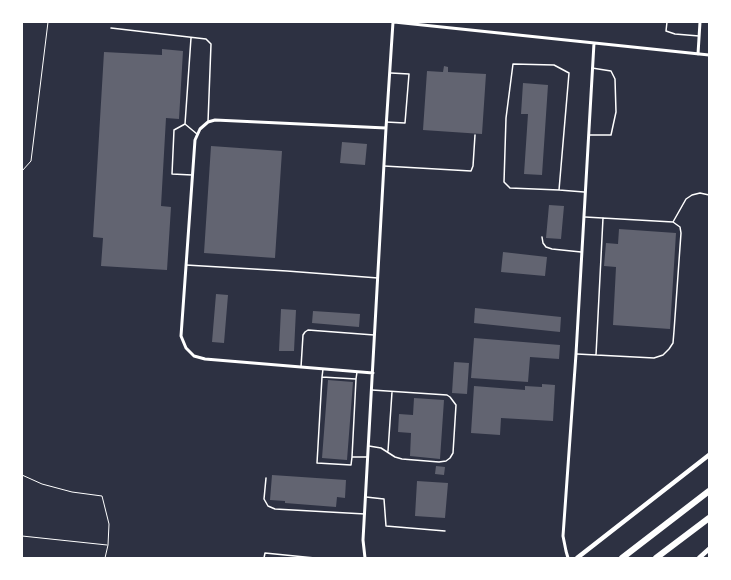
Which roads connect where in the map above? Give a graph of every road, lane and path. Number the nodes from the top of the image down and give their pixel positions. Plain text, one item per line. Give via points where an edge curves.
1 (48, 22) edge
2 (394, 22) edge
3 (667, 22) edge
4 (700, 22) edge
5 (111, 28) dead end
6 (699, 36) junction
7 (191, 37) junction
8 (594, 43) junction
9 (698, 54) junction
10 (709, 55) edge
11 (592, 68) junction
12 (390, 73) junction
13 (208, 122) junction
14 (386, 122) junction
15 (185, 124) junction
16 (386, 128) junction
17 (197, 134) junction
18 (475, 135) dead end
19 (589, 135) junction
20 (384, 166) junction
21 (22, 171) edge
22 (192, 175) junction
23 (559, 190) junction
24 (586, 192) junction
25 (709, 194) edge
26 (585, 217) junction
27 (603, 218) junction
28 (673, 222) junction
29 (542, 237) dead end
30 (583, 252) junction
31 (186, 265) junction
32 (378, 278) junction
33 (375, 335) junction
34 (576, 354) junction
35 (596, 355) junction
36 (301, 367) junction
37 (323, 369) junction
38 (357, 372) junction
39 (373, 373) junction
40 (322, 377) junction
41 (356, 379) junction
42 (372, 390) junction
43 (392, 392) junction
44 (368, 446) junction
45 (388, 451) junction
46 (709, 455) edge
47 (352, 457) junction
48 (368, 457) junction
49 (22, 474) edge
50 (266, 478) dead end
51 (709, 491) edge
52 (366, 497) junction
53 (365, 514) junction
54 (709, 518) edge
55 (445, 531) dead end
56 (22, 536) edge
57 (108, 546) junction
58 (709, 549) edge
59 (105, 558) edge
60 (264, 558) edge
61 (315, 558) edge
62 (365, 558) edge
63 (568, 558) edge
64 (577, 558) edge
65 (622, 558) edge
66 (656, 558) edge
67 (698, 558) edge

1 - 21 path via 31,161
2 - 8 street
2 - 12 street
3 - 6 lane via 666,31
4 - 6 street
5 - 7 lane
6 - 9 street
7 - 13 lane via 206,39 211,44
7 - 15 lane
8 - 9 street
8 - 11 street
9 - 10 street
11 - 19 street
11 - 19 lane via 611,71 615,79 616,112 611,134
12 - 14 street
12 - 14 lane via 409,74 405,123
13 - 16 street via 216,120
13 - 17 street
14 - 16 street
15 - 17 lane
15 - 22 lane via 174,130 172,174
16 - 20 street
17 - 22 street
18 - 20 lane via 474,166 470,171
19 - 24 street
20 - 32 street
22 - 31 street
23 - 23 lane via 569,73 554,65 513,64 506,118 504,182 510,188
23 - 24 lane
24 - 26 street
25 - 28 lane via 700,193 686,198
26 - 27 lane
26 - 30 street
27 - 28 lane
27 - 35 lane
28 - 35 lane via 680,227 681,233 673,343 663,355 654,358
29 - 30 lane via 546,247
30 - 34 street
31 - 32 lane
31 - 36 street via 181,336 186,348 194,356
32 - 33 street
33 - 36 lane via 308,330 303,335
33 - 39 street
34 - 35 lane
34 - 63 street via 564,536
36 - 37 street
37 - 38 street
37 - 40 lane
38 - 39 street
38 - 41 lane
39 - 42 street
40 - 41 lane
40 - 47 lane via 317,463 351,465
41 - 47 lane
42 - 43 lane
42 - 44 street
43 - 45 lane
43 - 45 lane via 450,397 456,405 453,453 446,461 439,462 402,459
44 - 45 lane
44 - 48 street
46 - 64 main road
47 - 48 lane
48 - 52 street
49 - 57 path via 42,484 102,496 109,524
50 - 53 lane via 264,499 268,506 275,509
51 - 65 highway
52 - 53 street
52 - 55 lane via 384,499 386,526
53 - 62 street
54 - 66 highway
56 - 57 path
57 - 59 path
58 - 67 main road
60 - 61 lane via 265,553

